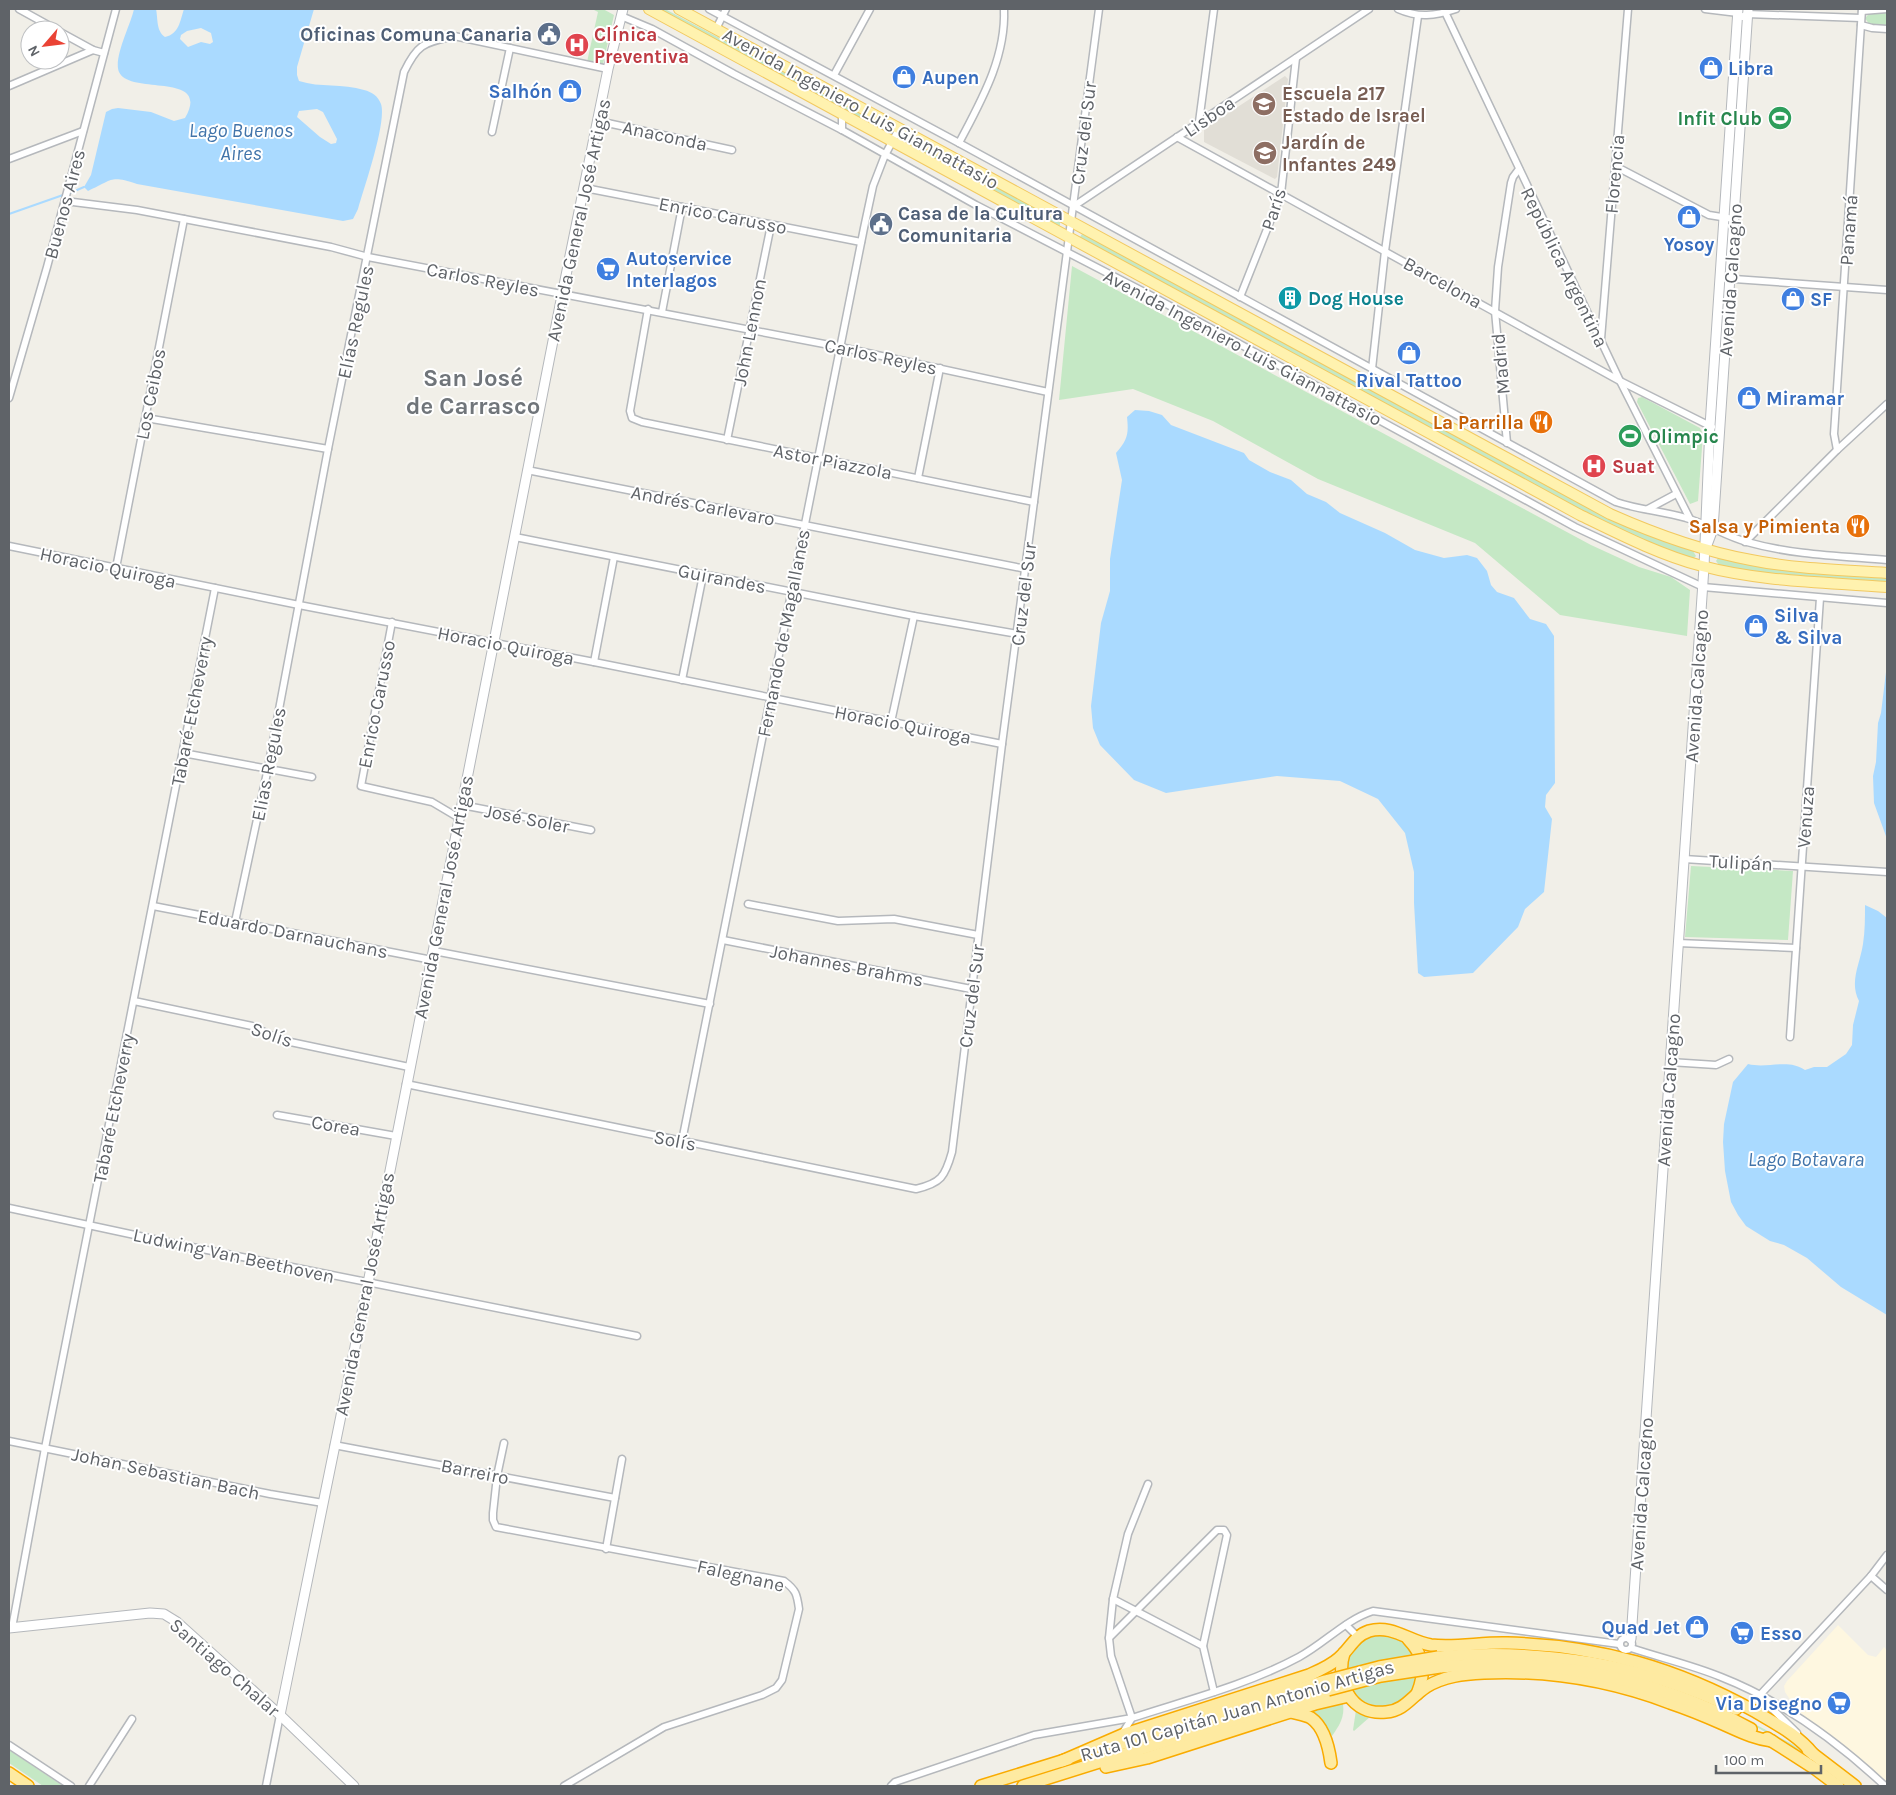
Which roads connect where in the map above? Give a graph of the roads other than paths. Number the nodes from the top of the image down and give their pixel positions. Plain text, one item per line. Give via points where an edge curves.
1 (19, 9) edge
2 (116, 9) edge
3 (649, 9) edge
4 (679, 9) edge
5 (709, 9) edge
6 (726, 9) edge
7 (870, 9) edge
8 (1004, 9) edge
9 (1100, 9) edge
10 (1214, 9) edge
11 (1369, 9) edge
12 (1398, 9) edge
13 (1456, 9) edge
14 (1628, 9) edge
15 (1705, 9) edge
16 (1887, 9) edge
17 (1743, 10) edge
18 (622, 12) edge
19 (1445, 12) junction
20 (1861, 15) edge
21 (723, 16) junction
22 (1418, 16) junction
23 (38, 20) edge
24 (716, 29) junction
25 (1887, 29) edge
26 (70, 38) edge
27 (510, 48) junction
28 (93, 50) junction
29 (104, 53) junction
30 (1296, 58) junction
31 (608, 69) junction
32 (834, 75) junction
33 (9, 86) edge
34 (842, 113) junction
35 (598, 121) junction
36 (1199, 122) junction
37 (899, 129) junction
38 (842, 130) junction
39 (83, 131) junction
40 (492, 132) dead end
41 (1177, 137) junction
42 (893, 141) junction
43 (959, 143) junction
44 (732, 150) dead end
45 (885, 155) junction
46 (9, 159) edge
47 (1616, 166) junction
48 (1519, 169) junction
49 (585, 188) junction
50 (1281, 194) junction
51 (66, 196) junction
52 (1074, 206) junction
53 (682, 207) junction
54 (1724, 218) junction
55 (184, 219) junction
56 (1734, 219) junction
57 (1071, 222) junction
58 (771, 225) junction
59 (1070, 237) junction
60 (861, 242) junction
61 (1386, 251) junction
62 (1067, 254) junction
63 (368, 256) junction
64 (1720, 278) junction
65 (1730, 279) junction
66 (1844, 288) junction
67 (1887, 290) edge
68 (562, 294) junction
69 (1240, 297) junction
70 (648, 309) junction
71 (1495, 311) junction
72 (662, 312) junction
73 (750, 330) junction
74 (1600, 340) junction
75 (840, 347) junction
76 (940, 368) junction
77 (1372, 369) junction
78 (1620, 381) junction
79 (1048, 392) junction
80 (9, 398) edge
81 (1887, 404) edge
82 (146, 418) junction
83 (1710, 426) junction
84 (1720, 430) junction
85 (728, 440) junction
86 (1507, 443) junction
87 (328, 450) junction
88 (1837, 450) junction
89 (818, 458) junction
90 (527, 470) junction
91 (918, 478) junction
92 (1676, 494) junction
93 (1034, 502) junction
94 (1647, 510) junction
95 (1690, 519) junction
96 (804, 526) junction
97 (1709, 527) junction
98 (515, 537) junction
99 (1745, 542) junction
100 (9, 546) edge
101 (1705, 550) junction
102 (614, 557) junction
103 (1887, 560) edge
104 (1704, 567) junction
105 (116, 568) junction
106 (1026, 569) junction
107 (1887, 573) edge
108 (703, 574) junction
109 (1703, 587) junction
110 (1887, 587) edge
111 (215, 588) junction
112 (792, 591) junction
113 (1820, 598) junction
114 (1887, 603) edge
115 (299, 606) junction
116 (914, 616) junction
117 (392, 622) junction
118 (1018, 634) junction
119 (493, 643) junction
120 (594, 662) junction
121 (682, 680) junction
122 (770, 698) junction
123 (891, 722) junction
124 (1002, 744) junction
125 (183, 753) junction
126 (268, 768) junction
127 (312, 778) dead end
128 (462, 805) junction
129 (459, 818) junction
130 (591, 830) dead end
131 (1684, 859) junction
132 (1801, 866) junction
133 (1887, 872) edge
134 (748, 904) dead end
135 (153, 906) junction
136 (235, 922) junction
137 (978, 935) junction
138 (723, 940) junction
139 (1678, 943) junction
140 (1796, 948) junction
141 (433, 956) junction
142 (972, 989) junction
143 (134, 1001) junction
144 (710, 1004) junction
145 (1790, 1037) dead end
146 (1729, 1059) dead end
147 (1670, 1062) junction
148 (409, 1067) junction
149 (406, 1084) junction
150 (277, 1115) dead end
151 (396, 1136) junction
152 (682, 1141) junction
153 (942, 1178) joint
154 (9, 1208) edge
155 (89, 1225) junction
156 (368, 1283) junction
157 (637, 1336) dead end
158 (9, 1441) edge
159 (504, 1443) dead end
160 (334, 1445) junction
161 (45, 1448) junction
162 (622, 1459) dead end
163 (497, 1476) junction
164 (1148, 1484) dead end
165 (615, 1498) junction
166 (323, 1503) junction
167 (606, 1549) junction
168 (1887, 1555) edge
169 (1870, 1576) junction
170 (1887, 1590) edge
171 (1113, 1599) junction
172 (1136, 1611) junction
173 (1346, 1625) junction
174 (11, 1628) edge
175 (1358, 1637) junction
176 (1406, 1637) junction
177 (1109, 1638) junction
178 (1628, 1640) junction
179 (1203, 1646) junction
180 (1344, 1652) junction
181 (1439, 1662) junction
182 (1327, 1686) junction
183 (1214, 1692) junction
184 (1417, 1694) junction
185 (1349, 1696) junction
186 (1759, 1696) junction
187 (1290, 1712) junction
188 (280, 1715) junction
189 (1132, 1718) junction
190 (132, 1719) dead end
191 (1122, 1735) junction
192 (1772, 1741) junction
193 (1803, 1742) junction
194 (9, 1745) edge
195 (1813, 1754) junction
196 (1062, 1761) junction
197 (1331, 1763) dead end
198 (9, 1773) edge
199 (1064, 1773) junction
200 (28, 1786) edge
201 (71, 1786) edge
202 (89, 1786) edge
203 (266, 1786) edge
204 (354, 1786) edge
205 (564, 1786) edge
206 (891, 1786) edge
207 (981, 1786) edge
208 (1023, 1786) edge
209 (1838, 1786) edge
210 (1855, 1786) edge
211 (1885, 1786) edge

1 - 23 street
2 - 29 street, Buenos Aires
3 - 34 main road, Avenida Ingeniero Luis Giannattasio
4 - 24 main road, Avenida Ingeniero Luis Giannattasio
5 - 21 street, Avenida Ingeniero Luis Giannattasio
6 - 21 street
7 - 32 street
8 - 43 street via 1002,45 986,92
9 - 52 street, Cruz del Sur
10 - 36 street
11 - 30 street, Lisboa
12 - 22 street
13 - 19 street
14 - 47 street, Florencia
15 - 17 street
16 - 20 street
17 - 20 street
17 - 54 street, Avenida Calcagno
17 - 56 street, Avenida Calcagno
18 - 31 street, Avenida General José Artigas
18 - 38 street, Avenida Ingeniero Luis Giannattasio
19 - 22 street
19 - 48 street, República Argentina
20 - 25 street
20 - 66 street, Panamá
21 - 24 street
21 - 32 street, Avenida Ingeniero Luis Giannattasio
22 - 61 street
24 - 37 main road, Avenida Ingeniero Luis Giannattasio
26 - 28 street
27 - 31 street
27 - 40 street
27 - 63 street, Elías Regules via 454,36 423,44 412,56 404,72
28 - 29 street
28 - 33 street
29 - 39 street, Buenos Aires
30 - 36 street, Lisboa
30 - 50 street, París
31 - 35 street, Avenida General José Artigas
32 - 43 street, Avenida Ingeniero Luis Giannattasio
34 - 38 street
34 - 42 main road, Avenida Ingeniero Luis Giannattasio
35 - 44 street, Anaconda
35 - 49 street, Avenida General José Artigas
36 - 41 street, Lisboa
37 - 42 street, Fernando de Magallanes
37 - 57 main road, Avenida Ingeniero Luis Giannattasio
38 - 45 street, Avenida Ingeniero Luis Giannattasio
39 - 46 street
39 - 51 street, Buenos Aires
41 - 50 street, Barcelona
41 - 52 street, Lisboa
42 - 45 street, Fernando de Magallanes
42 - 59 main road, Avenida Ingeniero Luis Giannattasio
43 - 52 street, Avenida Ingeniero Luis Giannattasio
45 - 60 street, Fernando de Magallanes via 873,186
45 - 62 street, Avenida Ingeniero Luis Giannattasio
47 - 54 street via 1709,215
47 - 74 street, Florencia
48 - 71 street, Madrid via 1511,183
48 - 74 street, República Argentina
49 - 53 street, Enrico Carusso
49 - 68 street, Avenida General José Artigas
50 - 61 street, Barcelona
50 - 69 street, París
51 - 55 street, Carlos Reyles
51 - 80 street, Buenos Aires
52 - 57 street, Cruz del Sur
52 - 69 street, Avenida Ingeniero Luis Giannattasio
53 - 58 street, Enrico Carusso
53 - 72 street
54 - 56 street
54 - 64 street, Avenida Calcagno
55 - 63 street, Carlos Reyles
55 - 82 street, Los Ceibos
56 - 65 street, Avenida Calcagno
57 - 59 street, Cruz del Sur
57 - 101 main road, Avenida Ingeniero Luis Giannattasio via 1582,500 1648,531
58 - 60 street, Enrico Carusso
58 - 73 street, John Lennon
59 - 62 street, Cruz del Sur
59 - 104 main road, Avenida Ingeniero Luis Giannattasio via 1580,515 1644,545
60 - 75 street, Fernando de Magallanes
61 - 71 street, Barcelona
61 - 77 street
62 - 79 street, Cruz del Sur
62 - 109 street, Avenida Ingeniero Luis Giannattasio via 1148,294 1575,527
63 - 68 street, Carlos Reyles
63 - 87 street, Elías Regules
64 - 65 street
64 - 83 street, Avenida Calcagno
65 - 66 street
65 - 84 street, Avenida Calcagno
66 - 67 street
66 - 88 street, Panamá via 1834,434
68 - 70 street, Carlos Reyles
68 - 90 street, Avenida General José Artigas
69 - 77 street, Avenida Ingeniero Luis Giannattasio
70 - 72 street, Carlos Reyles
70 - 85 street, Astor Piazzola via 630,411 632,418
71 - 78 street, Barcelona
71 - 86 street, Madrid
72 - 73 street, Carlos Reyles
73 - 75 street, Carlos Reyles
73 - 85 street, John Lennon
74 - 78 street, República Argentina
75 - 76 street, Carlos Reyles
75 - 89 street, Fernando de Magallanes
76 - 79 street, Carlos Reyles
76 - 91 street
77 - 86 street, Avenida Ingeniero Luis Giannattasio
78 - 83 street, Barcelona
78 - 92 street, República Argentina
79 - 93 street, Cruz del Sur
81 - 88 street
82 - 87 street
82 - 105 street, Los Ceibos
83 - 84 street, Barcelona
83 - 97 street, Avenida Calcagno
84 - 97 street, Avenida Calcagno
85 - 89 street, Astor Piazzola
86 - 94 street, Avenida Ingeniero Luis Giannattasio via 1616,502
87 - 115 street, Elías Regules
88 - 99 street
89 - 91 street, Astor Piazzola
89 - 96 street, Fernando de Magallanes
90 - 96 street, Andrés Carlevaro
90 - 98 street, Avenida General José Artigas
91 - 93 street, Astor Piazzola
92 - 94 street
92 - 95 street, República Argentina
93 - 106 street, Cruz del Sur
94 - 95 street, Avenida Ingeniero Luis Giannattasio
95 - 97 street, Avenida Ingeniero Luis Giannattasio
96 - 106 street, Andrés Carlevaro
96 - 112 street, Fernando de Magallanes
97 - 99 street, Avenida Ingeniero Luis Giannattasio
97 - 101 street, Avenida Calcagno
98 - 102 street, Guirandes
98 - 119 street, Avenida General José Artigas
99 - 103 street, Avenida Ingeniero Luis Giannattasio via 1796,553
100 - 105 street, Horacio Quiroga
101 - 104 street, Avenida Calcagno
101 - 107 main road, Avenida Ingeniero Luis Giannattasio via 1776,564
102 - 108 street, Guirandes
102 - 120 street
104 - 109 street, Avenida Calcagno
104 - 110 main road, Avenida Ingeniero Luis Giannattasio via 1752,576
105 - 111 street, Horacio Quiroga
106 - 118 street, Cruz del Sur
108 - 112 street, Guirandes
108 - 121 street
109 - 113 street, Avenida Ingeniero Luis Giannattasio
109 - 131 street, Avenida Calcagno
111 - 115 street, Horacio Quiroga
111 - 125 street, Tabaré Etcheverry
112 - 116 street, Guirandes
112 - 122 street, Fernando de Magallanes
113 - 114 street, Avenida Ingeniero Luis Giannattasio
113 - 132 street, Venuza
115 - 117 street, Horacio Quiroga
115 - 126 street, Elias Regules
116 - 118 street, Guirandes
116 - 123 street
117 - 119 street, Horacio Quiroga
117 - 129 street, Enrico Carusso via 360,786 432,802
118 - 124 street, Cruz del Sur
119 - 120 street, Horacio Quiroga
119 - 128 street, Avenida General José Artigas
120 - 121 street, Horacio Quiroga
121 - 122 street, Horacio Quiroga
122 - 123 street, Horacio Quiroga
122 - 138 street, Fernando de Magallanes
123 - 124 street, Horacio Quiroga
124 - 137 street, Cruz del Sur
125 - 126 street
125 - 135 street, Tabaré Etcheverry
126 - 127 street
126 - 136 street, Elias Regules
128 - 129 street, Avenida General José Artigas
128 - 130 street, José Soler
129 - 141 street, Avenida General José Artigas
131 - 132 street, Tulipán
131 - 139 street, Avenida Calcagno
132 - 133 street, Tulipán
132 - 140 street, Venuza
134 - 137 street via 838,921 894,919
135 - 136 street, Eduardo Darnauchans
135 - 143 street, Tabaré Etcheverry
136 - 141 street, Eduardo Darnauchans
137 - 142 street, Cruz del Sur
138 - 142 street, Johannes Brahms
138 - 144 street, Fernando de Magallanes
139 - 140 street
139 - 147 street, Avenida Calcagno
140 - 145 street, Venuza
141 - 144 street, Eduardo Darnauchans
141 - 148 street, Avenida General José Artigas
142 - 153 street, Cruz del Sur via 952,1152
143 - 148 street, Solís via 252,1026 281,1040
143 - 155 street, Tabaré Etcheverry
144 - 152 street, Fernando de Magallanes
146 - 147 street via 1716,1065
147 - 178 street, Avenida Calcagno
148 - 149 street, Avenida General José Artigas
149 - 151 street, Avenida General José Artigas
149 - 152 street, Solís
150 - 151 street, Corea
151 - 156 street, Avenida General José Artigas
152 - 153 street, Solís via 916,1189 931,1186
154 - 155 street, Ludwing Van Beethoven
155 - 156 street, Ludwing Van Beethoven
155 - 161 street, Tabaré Etcheverry
156 - 157 street, Ludwing Van Beethoven
156 - 160 street, Avenida General José Artigas
158 - 161 street, Johan Sebastian Bach
159 - 163 street, Falegnane
160 - 163 street, Barreiro
160 - 166 street, Avenida General José Artigas
161 - 166 street, Johan Sebastian Bach
161 - 174 street, Tabaré Etcheverry
162 - 165 street
163 - 165 street, Barreiro
163 - 167 street, Falegnane via 492,1520 496,1527
164 - 171 street via 1128,1534
165 - 167 street
166 - 188 street, Avenida General José Artigas
167 - 205 street, Falegnane via 784,1581 794,1588 798,1609 782,1680 776,1688 664,1727
168 - 169 street
169 - 170 street
169 - 186 street
171 - 172 street
171 - 177 street
172 - 177 street
172 - 179 street
172 - 179 street via 1217,1530 1224,1530 1227,1536
173 - 175 street
173 - 178 street via 1358,1616 1373,1612
173 - 183 street via 1300,1657
174 - 188 street, Santiago Chalar via 164,1614 177,1622
175 - 176 highway via 1382,1630
175 - 180 highway
176 - 184 highway via 1417,1649 1423,1664 1423,1679
176 - 193 highway via 1431,1645 1539,1645 1586,1650 1632,1660 1708,1686
177 - 189 street via 1111,1656
178 - 186 street via 1721,1677
179 - 183 street
180 - 185 highway via 1341,1677
180 - 191 highway via 1332,1664 1309,1675
181 - 182 highway, Ruta 101 Capitán Juan Antonio Artigas, bridge via 1379,1666
181 - 192 highway, Ruta 101 Capitán Juan Antonio Artigas via 1544,1666 1617,1678 1716,1710
181 - 195 highway, Ruta 101 Capitán Juan Antonio Artigas via 1490,1654 1541,1656 1618,1668 1721,1702 1769,1726
182 - 196 highway, Ruta 101 Capitán Juan Antonio Artigas
182 - 199 highway, Ruta 101 Capitán Juan Antonio Artigas
183 - 189 street
184 - 185 highway via 1404,1707 1386,1712 1362,1707
184 - 192 highway via 1449,1676 1522,1673 1578,1679 1663,1700 1759,1740
185 - 187 highway
186 - 193 street via 1795,1730
186 - 211 street via 1812,1728
187 - 197 highway via 1316,1723 1330,1750
187 - 199 highway via 1147,1758 1077,1774
188 - 203 street, Avenida General José Artigas
188 - 204 street, Santiago Chalar
189 - 191 street
189 - 206 street via 1034,1735
190 - 202 street
191 - 196 highway
192 - 209 highway, Ruta 101 Capitán Juan Antonio Artigas
193 - 195 highway
194 - 201 street
195 - 210 highway, Ruta 101 Capitán Juan Antonio Artigas
196 - 207 highway, Ruta 101 Capitán Juan Antonio Artigas
198 - 200 highway
199 - 208 highway, Ruta 101 Capitán Juan Antonio Artigas

